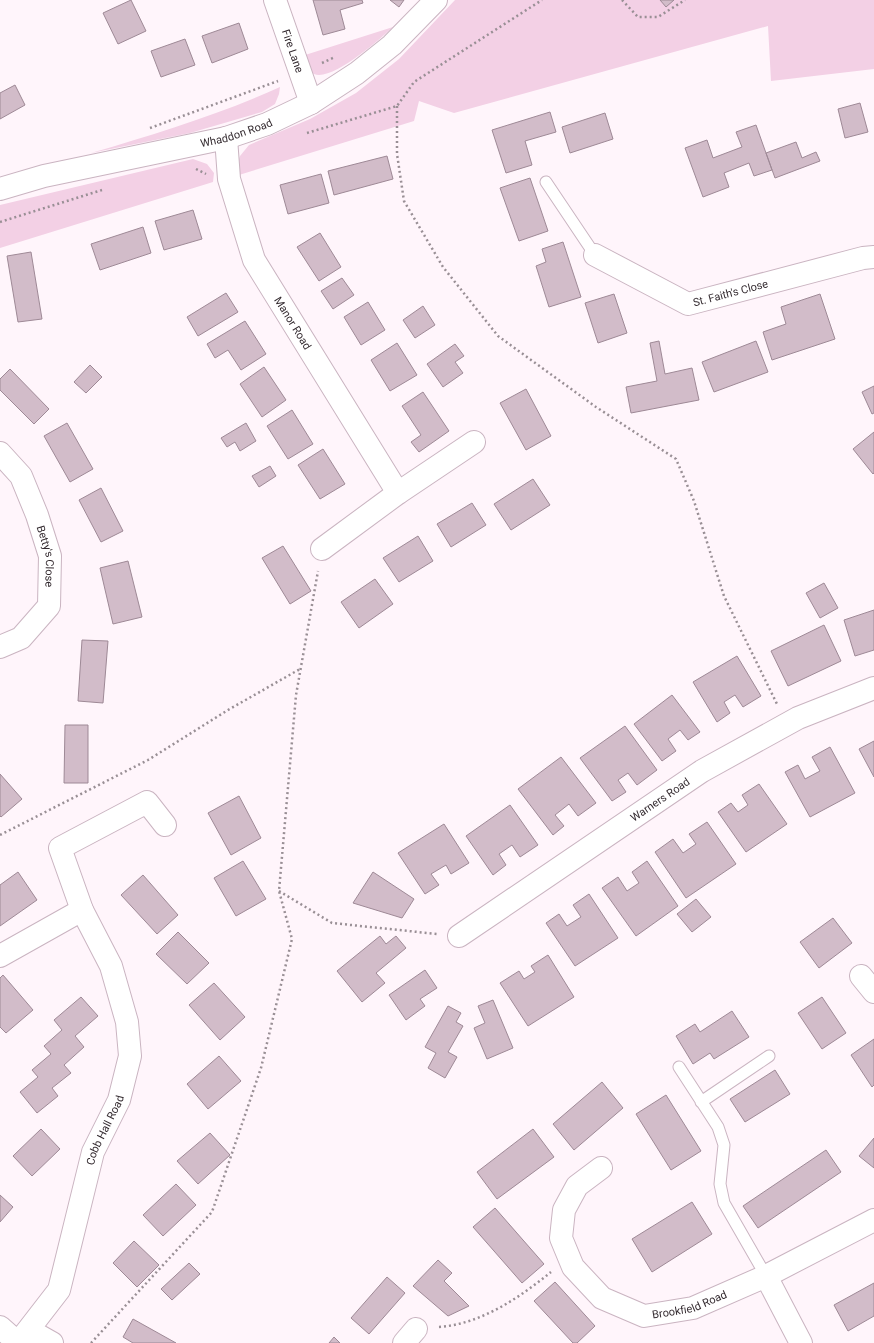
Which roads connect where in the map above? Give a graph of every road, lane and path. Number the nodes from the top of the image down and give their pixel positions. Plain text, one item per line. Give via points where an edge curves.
1 (274, 0) edge
2 (436, 0) edge
3 (542, 0) edge
4 (622, 0) edge
5 (685, 0) edge
6 (336, 57) dead end
7 (300, 72) junction
8 (311, 103) junction
9 (397, 106) junction
10 (145, 130) dead end
11 (300, 135) dead end
12 (226, 138) junction
13 (191, 166) dead end
14 (229, 179) junction
15 (546, 182) dead end
16 (0, 189) edge
17 (104, 189) dead end
18 (0, 222) edge
19 (595, 255) joint
20 (874, 257) edge
21 (474, 442) dead end
22 (0, 453) edge
23 (398, 493) junction
24 (322, 549) joint
25 (0, 647) edge
26 (301, 668) junction
27 (874, 688) edge
28 (787, 724) junction
29 (165, 826) dead end
30 (0, 835) edge
31 (279, 891) junction
32 (82, 910) junction
33 (459, 936) joint
34 (0, 956) edge
35 (769, 1056) dead end
36 (679, 1067) dead end
37 (701, 1102) junction
38 (601, 1168) dead end
39 (874, 1220) edge
40 (569, 1257) junction
41 (766, 1276) junction
42 (0, 1327) edge
43 (410, 1336) edge
44 (23, 1337) edge
45 (52, 1343) edge
46 (92, 1343) edge
47 (801, 1343) edge

1 - 7 street, Fire Lane
2 - 8 street, Whaddon Road via 392,45 357,73
3 - 9 path via 414,82
4 - 5 path via 638,17 658,17
6 - 7 path
7 - 8 street, Fire Lane
7 - 10 path
8 - 12 street, Whaddon Road via 267,124
9 - 11 path
9 - 28 path via 397,154 404,201 447,272 498,336 596,407 676,459 694,501 724,596
12 - 14 street, Manor Road
12 - 16 street, Whaddon Road via 44,176
13 - 14 path via 215,178
14 - 23 street, Manor Road via 254,260
15 - 19 lane
17 - 18 path
19 - 20 street, St. Faith's Close via 688,304
21 - 23 street
22 - 25 street, Betty's Close via 21,476 50,556 49,606 21,638
23 - 24 street
24 - 26 path
26 - 30 path via 148,760
26 - 31 path via 296,695
27 - 28 street, Warners Road
28 - 33 street, Warners Road via 702,772
29 - 32 street, Cobb Hall Road via 147,802 60,848
31 - 33 path via 332,923
31 - 46 path via 292,938 262,1068 212,1212
32 - 34 street
32 - 44 street, Cobb Hall Road via 111,966 127,1022 130,1056 119,1100 94,1152 59,1290
35 - 37 lane
36 - 37 lane
37 - 41 lane via 718,1128 724,1145 720,1184 724,1203
38 - 40 street, Brookfield Road via 577,1186 564,1210 561,1238
39 - 41 street, Brookfield Road
40 - 41 street, Brookfield Road via 573,1267 602,1298 644,1316 693,1308
40 - 43 path via 526,1291 492,1311 454,1326
41 - 47 street
42 - 44 street
44 - 45 street

